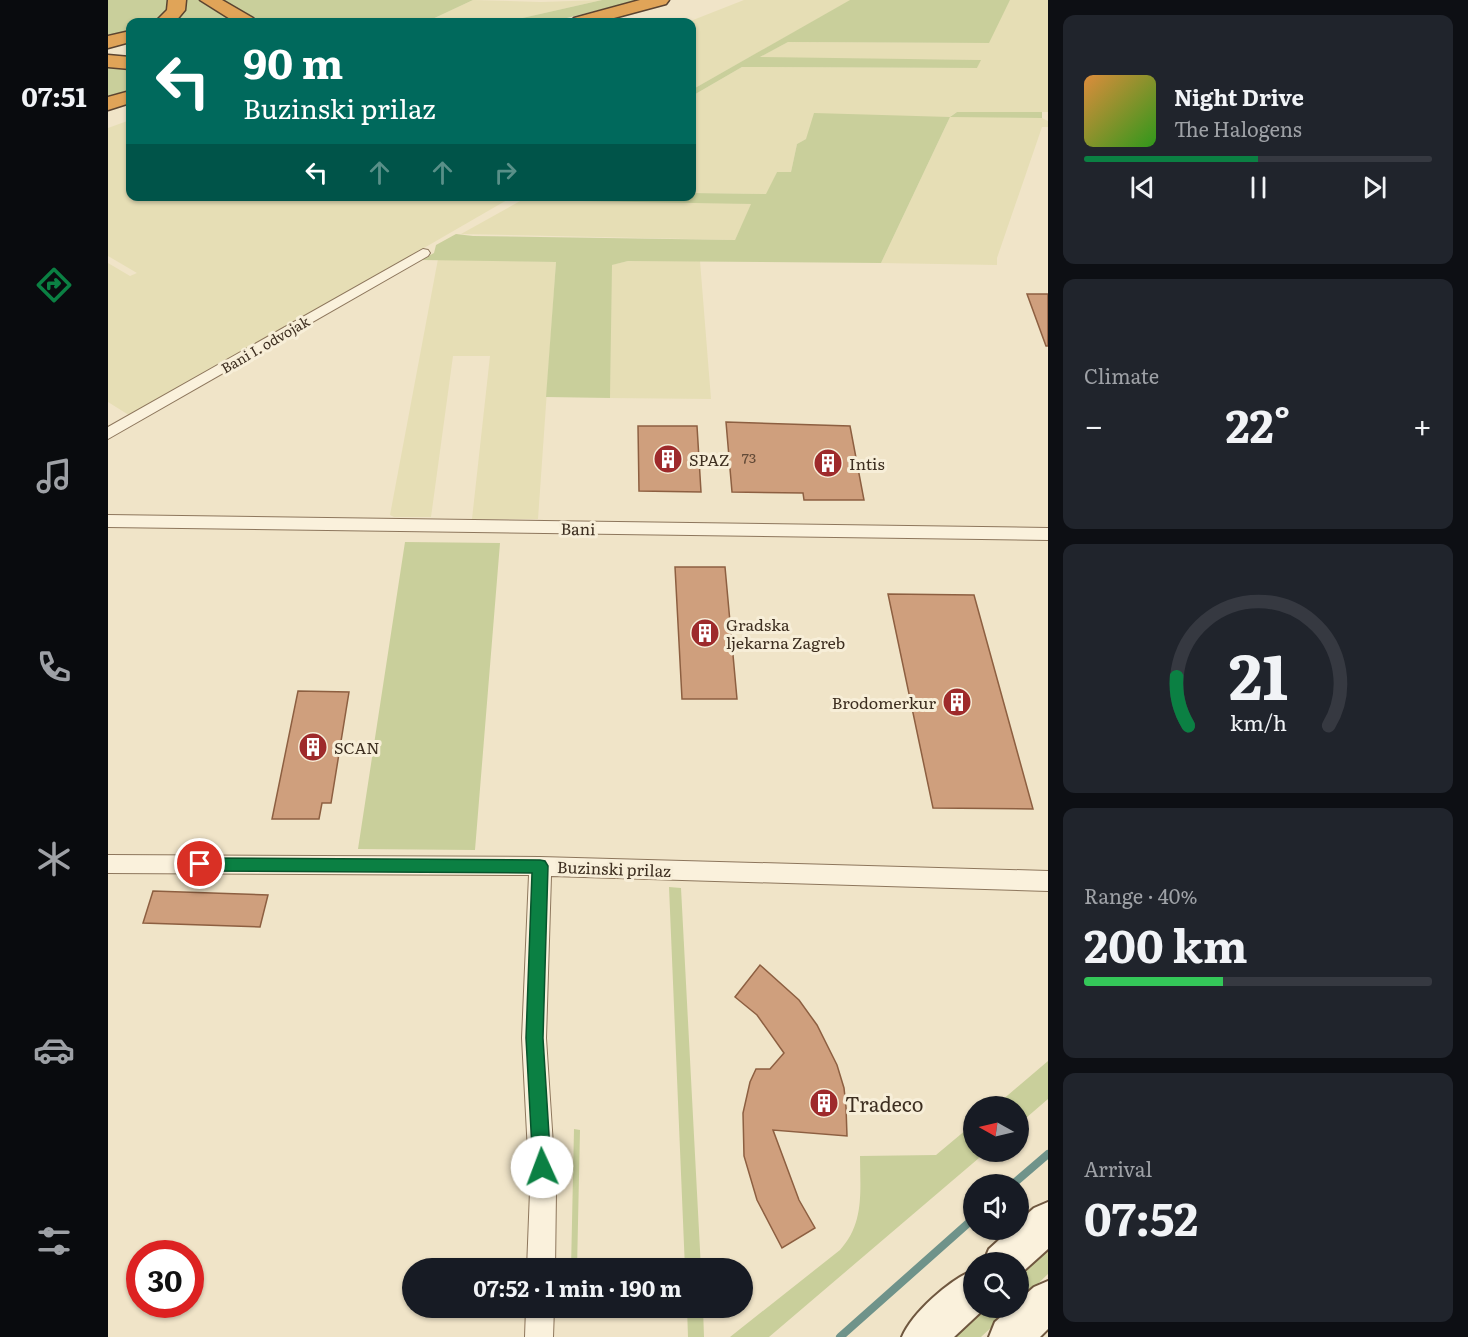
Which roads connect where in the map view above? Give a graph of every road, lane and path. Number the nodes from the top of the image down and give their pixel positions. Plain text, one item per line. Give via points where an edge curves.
1 (177, 0) edge
2 (209, 0) edge
3 (667, 2) edge
4 (168, 18) edge
5 (240, 18) edge
6 (597, 18) edge
7 (625, 18) edge
8 (126, 38) edge
9 (108, 42) edge
10 (108, 53) edge
11 (126, 54) edge
12 (108, 62) edge
13 (126, 63) edge
14 (126, 99) edge
15 (108, 104) edge
16 (423, 253) dead end
17 (108, 434) edge
18 (108, 521) edge
19 (1048, 534) edge
20 (108, 864) edge
21 (540, 866) junction
22 (1048, 881) edge
23 (1048, 1222) edge
24 (1015, 1252) edge
25 (541, 1258) edge
26 (963, 1300) edge
27 (1048, 1301) edge
28 (540, 1318) edge
29 (539, 1337) edge
30 (923, 1337) edge
31 (1010, 1337) edge

1 - 4 highway via 178,6
2 - 5 highway
3 - 6 highway
3 - 7 highway
8 - 9 highway
10 - 11 highway
12 - 13 highway
14 - 15 highway
16 - 17 street, Bani I. odvojak
18 - 19 street, Bani
20 - 21 street, Buzinski prilaz
21 - 22 street, Buzinski prilaz
21 - 25 street via 534,1038 543,1191
23 - 24 main road
26 - 30 main road
27 - 31 main road
28 - 29 street

